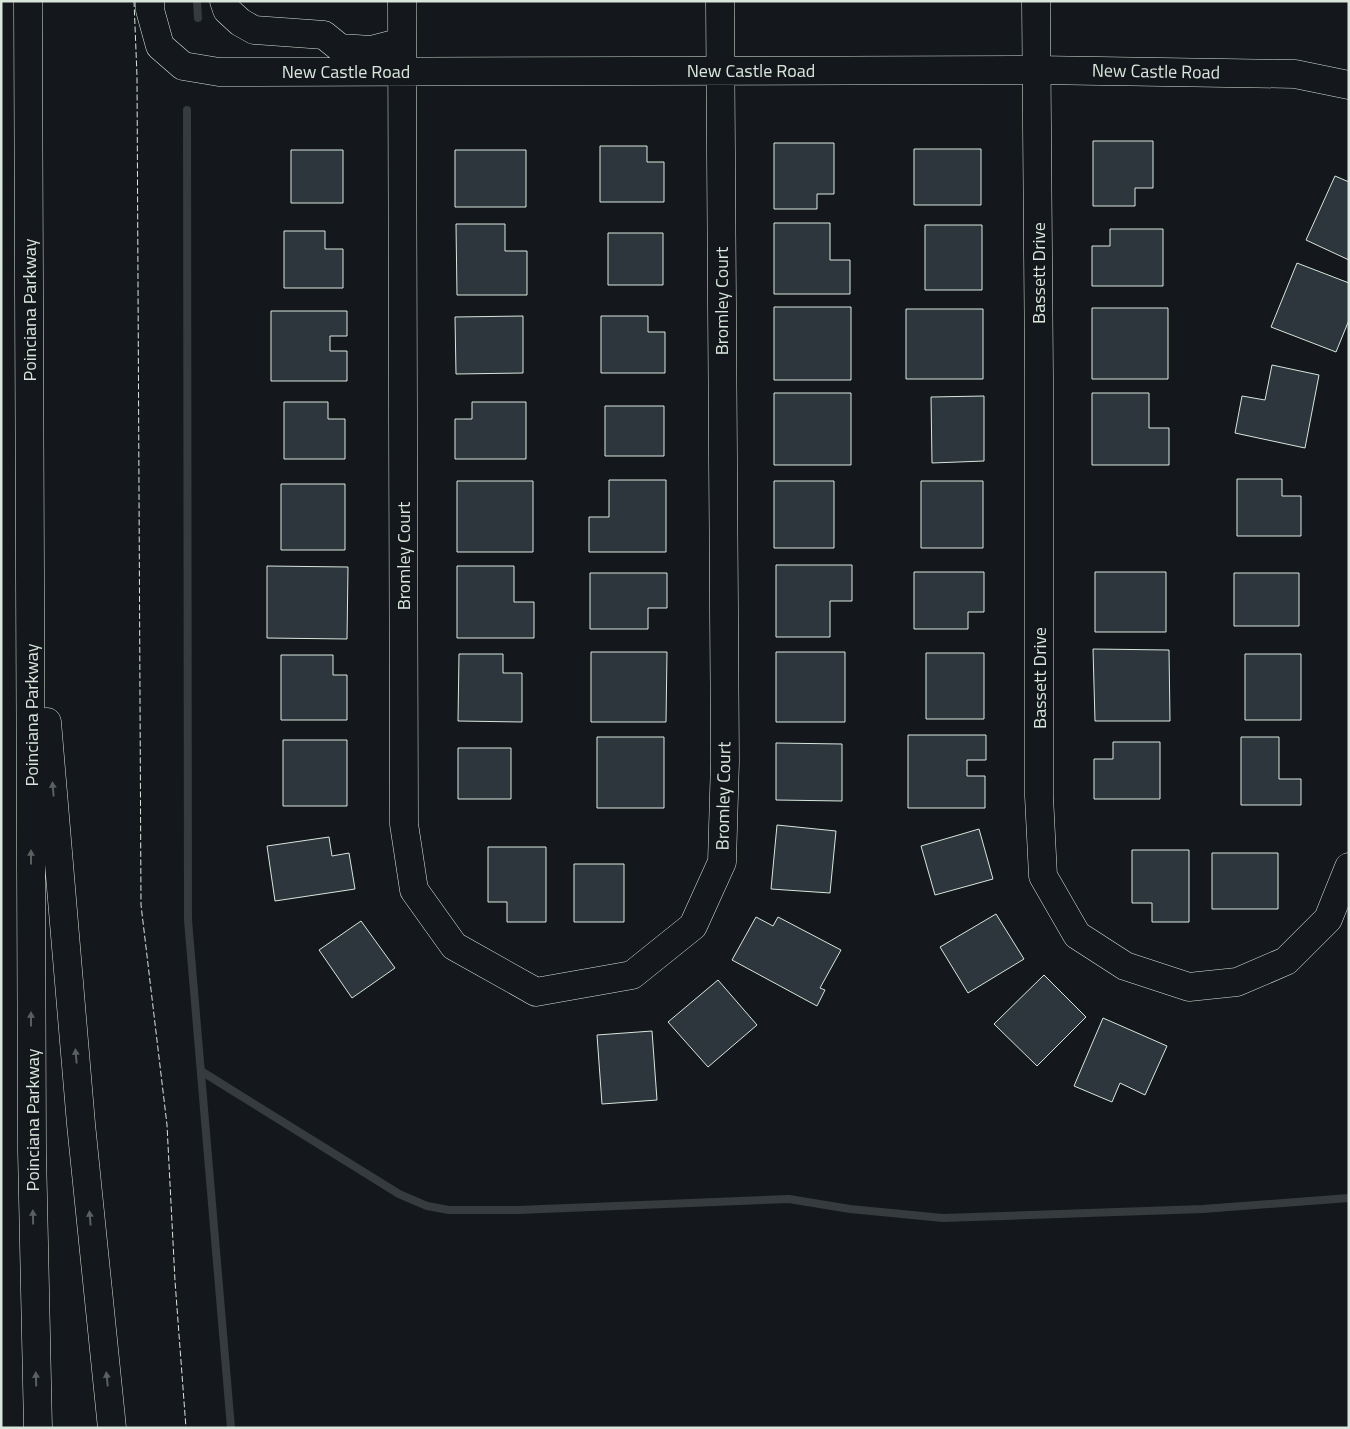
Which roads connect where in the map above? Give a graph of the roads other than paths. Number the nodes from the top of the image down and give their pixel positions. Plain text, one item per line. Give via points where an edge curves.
1 (28, 1) edge
2 (150, 1) edge
3 (224, 1) edge
4 (402, 1) edge
5 (720, 1) edge
6 (1036, 1) edge
7 (402, 42) junction
8 (402, 70) junction
9 (720, 70) junction
10 (1037, 70) junction
11 (1349, 85) edge
12 (30, 540) junction
13 (1349, 867) edge
14 (38, 1428) edge
15 (112, 1428) edge

1 - 12 main road, Poinciana Parkway
2 - 8 main road, New Castle Road via 160,46 183,66 218,72
3 - 7 main road via 227,10 254,30 324,35 340,48 371,50
4 - 7 main road, Bromley Court
5 - 9 main road, Bromley Court
6 - 10 main road, Bassett Drive
7 - 8 main road, Bromley Court
8 - 9 main road, New Castle Road
8 - 9 main road, Bromley Court via 405,833 414,890 454,946 536,992 632,975 693,926 722,862 725,761
9 - 10 main road, New Castle Road
10 - 11 main road, New Castle Road via 1295,74
10 - 13 main road, Bassett Drive via 1039,796 1043,876 1077,935 1125,966 1189,987 1237,982 1286,961 1328,919
14 -> 12 main road, Poinciana Parkway via 32,1151
15 -> 12 main road via 82,1133

